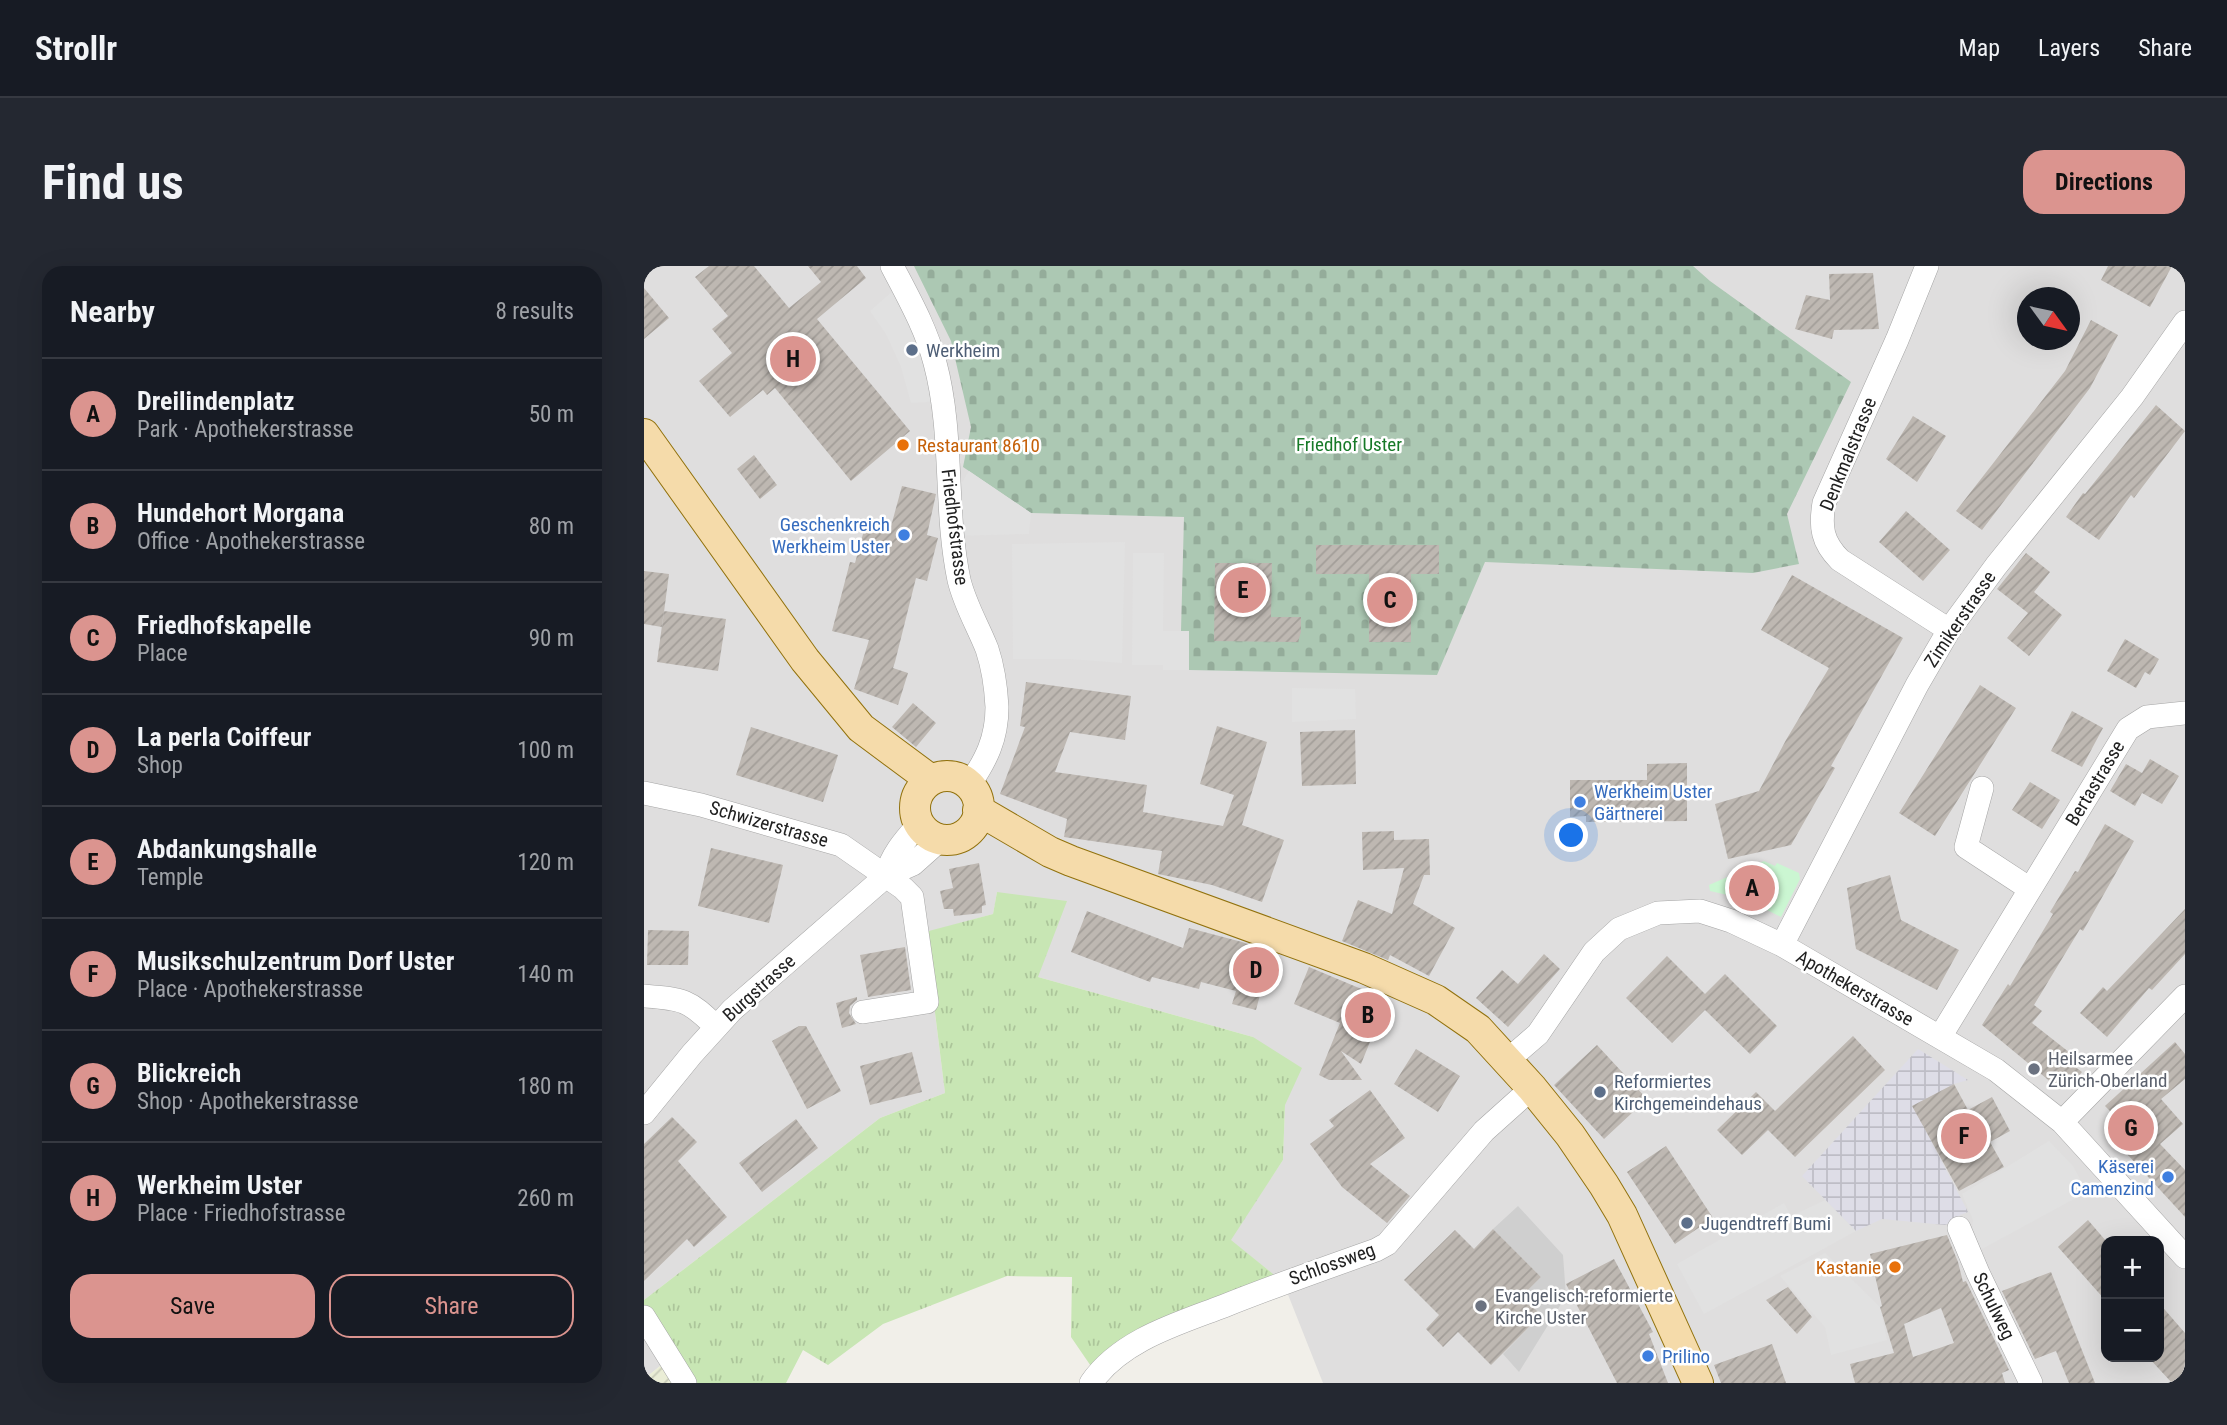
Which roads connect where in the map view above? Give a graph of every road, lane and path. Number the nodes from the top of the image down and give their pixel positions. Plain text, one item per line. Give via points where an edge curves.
1 (892, 266) edge
2 (1927, 266) edge
3 (2185, 322) edge
4 (644, 434) edge
5 (1949, 630) junction
6 (2185, 713) edge
7 (1982, 788) dead end
8 (644, 793) edge
9 (946, 810) junction
10 (886, 876) junction
11 (2030, 889) junction
12 (1782, 945) junction
13 (644, 996) edge
14 (2185, 996) edge
15 (863, 1012) dead end
16 (716, 1027) junction
17 (1940, 1037) junction
18 (1508, 1060) junction
19 (1532, 1088) junction
20 (644, 1113) edge
21 (2062, 1122) junction
22 (1959, 1228) dead end
23 (2185, 1257) edge
24 (644, 1318) edge
25 (685, 1383) edge
26 (1091, 1383) edge
27 (1698, 1383) edge
28 (2031, 1383) edge

1 - 9 street, Friedhofstrasse via 935,362 943,401 959,579 996,687 989,755
2 - 5 street, Denkmalstrasse via 1824,503 1822,520 1823,536 1840,559
3 - 5 street, Zimikerstrasse via 2132,397
4 - 9 main road via 805,660 861,728
5 - 12 street, Zimikerstrasse
6 - 11 street, Bertastrasse via 2147,717 2128,729
7 - 11 street via 1966,847
8 - 10 street, Schwizerstrasse via 841,845
9 - 10 street, Burgstrasse via 898,849
9 - 18 main road via 1004,845 1051,852 1424,994 1478,1029
10 - 15 street, Schwizerstrasse via 912,897 926,1002
10 - 16 street, Burgstrasse
11 - 17 street, Bertastrasse
12 - 17 street, Apothekerstrasse
12 - 18 street, Apothekerstrasse via 1700,911 1645,918 1619,929 1594,952 1538,1034
13 - 16 street via 682,999
14 - 21 street
16 - 20 street, Burgstrasse
17 - 21 street, Apothekerstrasse via 1996,1070
18 - 19 main road
19 - 26 street, Schlossweg via 1484,1131 1387,1244 1151,1335 1110,1363
19 - 27 main road via 1591,1164 1622,1215
21 - 23 street, Apothekerstrasse
22 - 28 street, Schulweg
24 - 25 street

